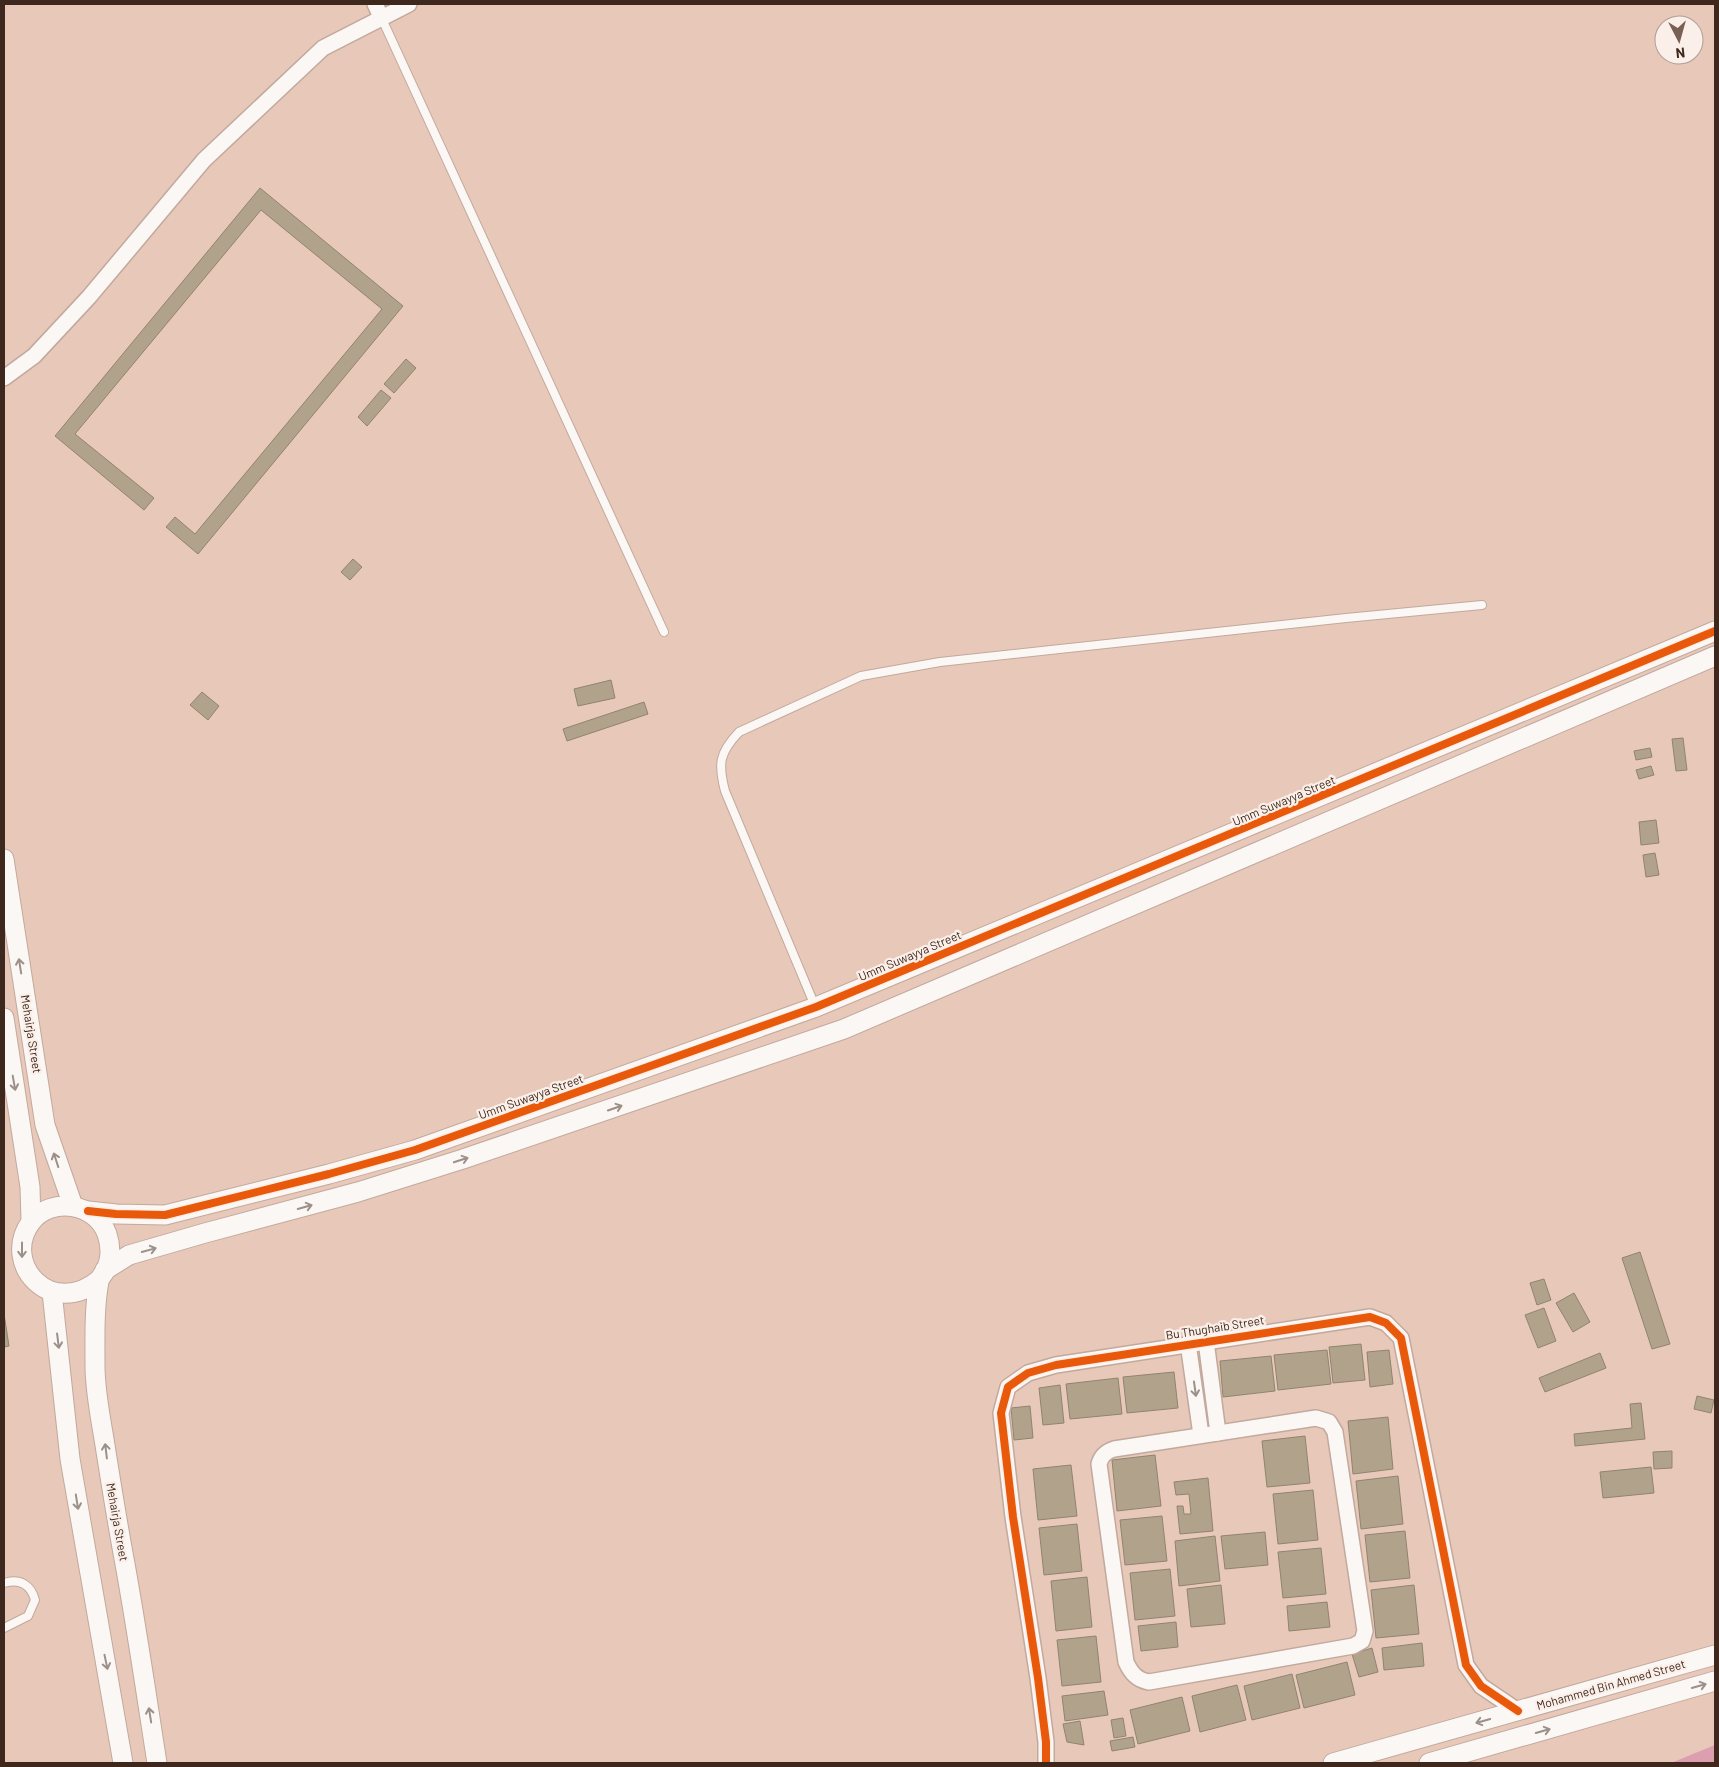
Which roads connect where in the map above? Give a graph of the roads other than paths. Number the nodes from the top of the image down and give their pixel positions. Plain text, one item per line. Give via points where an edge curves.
1 (375, 4) edge
2 (409, 4) edge
3 (382, 19) junction
4 (4, 378) edge
5 (1482, 606) dead end
6 (1715, 631) edge
7 (664, 632) dead end
8 (1715, 656) edge
9 (4, 859) edge
10 (816, 1008) junction
11 (4, 1023) edge
12 (80, 1208) junction
13 (31, 1221) junction
14 (102, 1275) junction
15 (52, 1292) junction
16 (1206, 1341) junction
17 (1188, 1343) junction
18 (1218, 1433) junction
19 (1201, 1435) junction
20 (4, 1583) edge
21 (4, 1628) edge
22 (1715, 1655) edge
23 (1715, 1681) edge
24 (1518, 1711) junction
25 (123, 1763) edge
26 (157, 1763) edge
27 (1046, 1763) edge
28 (1333, 1763) edge
29 (1428, 1763) edge

1 - 3 street
2 - 3 street
3 - 4 street via 323,48 204,160 89,297 34,356
3 - 7 lane
5 - 10 lane via 940,662 861,676 739,732 726,746 720,763 725,792
6 - 10 street, Umm Suwayya Street
14 -> 8 street via 129,1255 463,1160 844,1030
12 -> 9 street, Mehairja Street via 45,1125
10 - 12 street, Umm Suwayya Street via 415,1150 329,1174 165,1215 116,1214
11 -> 13 street, Mehairja Street via 29,1177
12 - 13 street via 57,1206
12 - 14 street via 100,1221 107,1232 109,1258
13 -> 15 street via 23,1235 22,1263 39,1286
14 - 15 street via 78,1293
26 -> 14 street, Mehairja Street via 95,1379 95,1324
15 -> 25 street via 70,1458
16 - 17 street, Bu Thughaib Street
16 - 18 street
16 - 24 street, Bu Thughaib Street via 1370,1317 1386,1323 1401,1338 1466,1665 1481,1686
17 -> 19 street
17 - 27 street, Bu Thughaib Street via 1056,1365 1028,1373 1008,1387 1001,1413 1038,1678
18 - 19 street
18 - 19 street via 1316,1418 1323,1418 1333,1426 1364,1631 1358,1644 1149,1682 1141,1680 1130,1670 1126,1662 1100,1459 1114,1449
20 - 21 lane via 20,1581 33,1592 35,1600 28,1616
22 - 24 street, Mohammed Bin Ahmed Street
29 -> 23 street, Mohammed Bin Ahmed Street
24 -> 28 street, Mohammed Bin Ahmed Street

